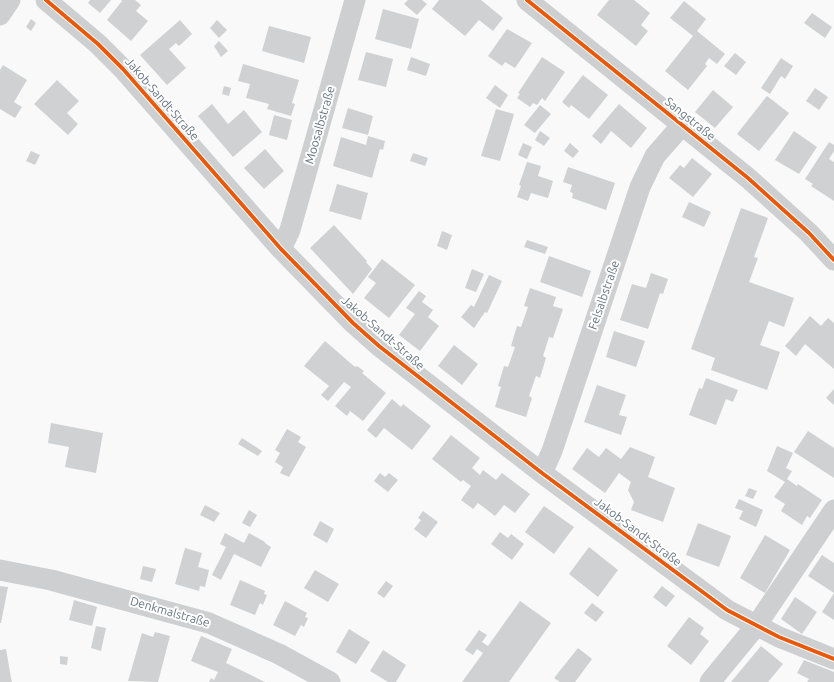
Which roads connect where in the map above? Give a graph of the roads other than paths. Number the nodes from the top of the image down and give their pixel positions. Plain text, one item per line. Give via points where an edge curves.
1 (10, 0) edge
2 (46, 0) edge
3 (355, 0) edge
4 (527, 0) edge
5 (0, 15) edge
6 (682, 125) junction
7 (281, 249) junction
8 (834, 260) edge
9 (542, 473) junction
10 (834, 510) edge
11 (0, 570) edge
12 (756, 626) junction
13 (834, 659) edge
14 (330, 682) edge
15 (710, 682) edge

1 - 5 street
2 - 7 street, Jakob-Sandt-Straße via 123,69
3 - 7 street, Moosalbstraße via 290,230
4 - 6 street, Sangstraße
6 - 8 street, Sangstraße via 760,188
6 - 9 street, Felsalbstraße via 656,156 640,188 552,452
7 - 9 street, Jakob-Sandt-Straße via 379,346
9 - 12 street, Jakob-Sandt-Straße via 716,602
10 - 12 street
11 - 14 street, Denkmalstraße via 51,580 209,623 279,654
12 - 13 street, Jakob-Sandt-Straße
12 - 15 street

